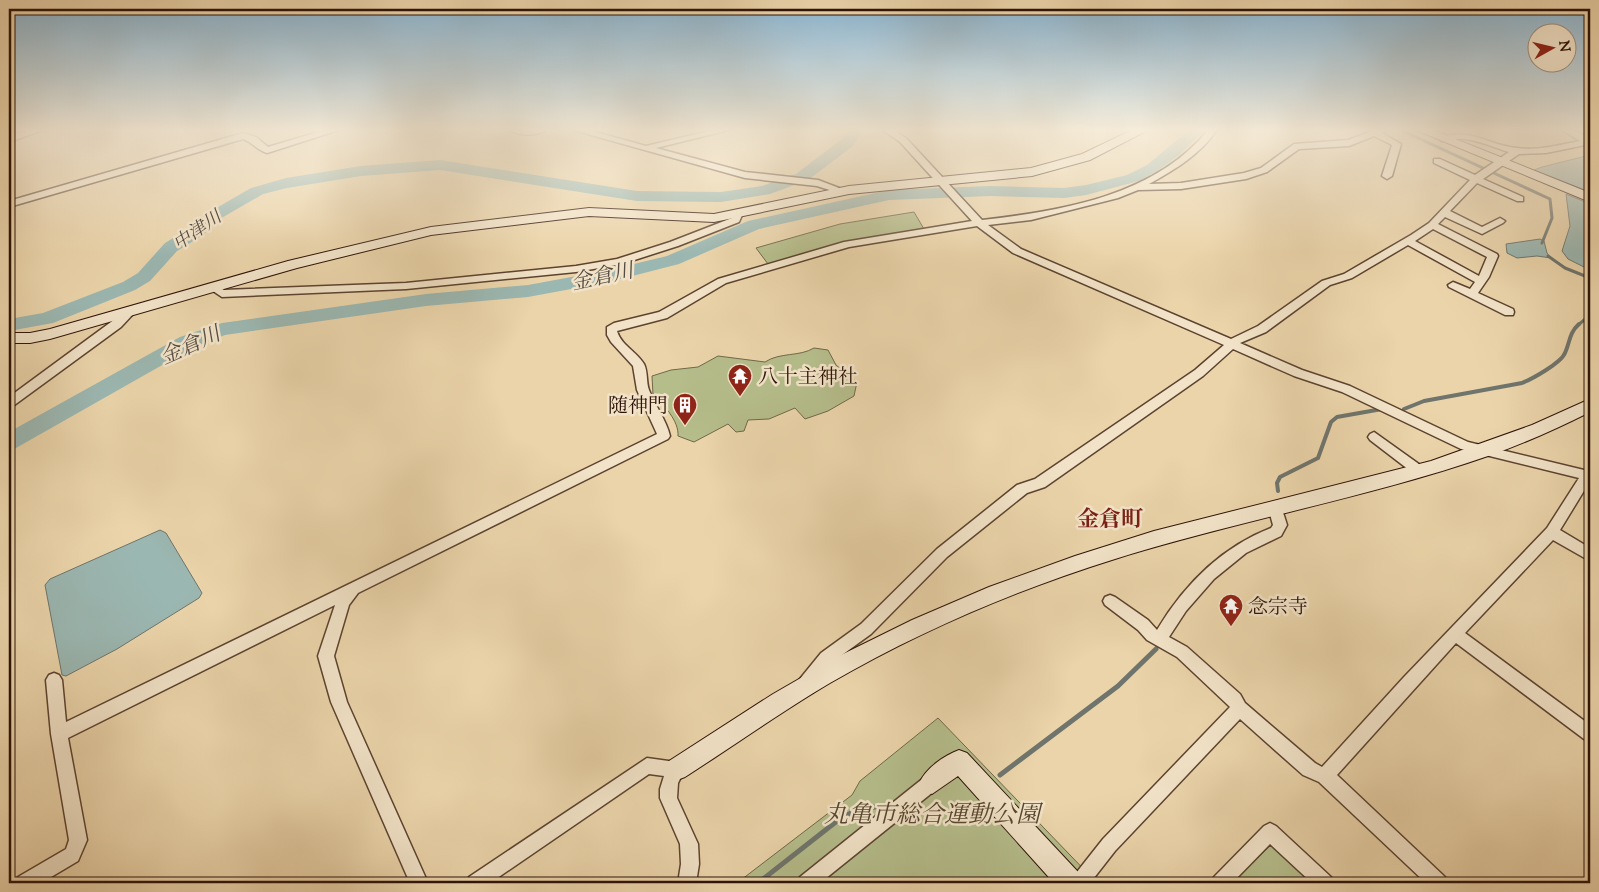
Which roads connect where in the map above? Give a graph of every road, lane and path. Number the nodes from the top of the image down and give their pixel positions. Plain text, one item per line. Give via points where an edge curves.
1 (120, 172) edge
2 (734, 172) edge
3 (932, 172) edge
4 (1027, 172) edge
5 (1164, 172) edge
6 (1257, 172) edge
7 (1388, 172) edge
8 (1460, 172) edge
9 (1487, 172) edge
10 (1508, 172) edge
11 (1387, 176) dead end
12 (1476, 179) junction
13 (943, 184) junction
14 (1137, 187) junction
15 (842, 191) junction
16 (1590, 198) edge
17 (1520, 199) dead end
18 (9, 204) edge
19 (1444, 212) junction
20 (738, 213) junction
21 (977, 220) junction
22 (1500, 221) dead end
23 (1432, 225) junction
24 (1407, 241) junction
25 (1481, 281) junction
26 (1453, 285) dead end
27 (212, 287) junction
28 (1472, 294) junction
29 (130, 312) junction
30 (1509, 312) dead end
31 (9, 338) edge
32 (1231, 344) junction
33 (9, 403) edge
34 (1590, 405) edge
35 (1374, 436) dead end
36 (1483, 451) junction
37 (1418, 470) junction
38 (1589, 474) edge
39 (1275, 507) junction
40 (1552, 532) junction
41 (1590, 554) edge
42 (356, 588) junction
43 (1110, 601) dead end
44 (1455, 634) junction
45 (1160, 640) junction
46 (54, 680) dead end
47 (794, 694) junction
48 (1239, 708) junction
49 (60, 734) junction
50 (1590, 734) edge
51 (677, 770) junction
52 (1325, 776) junction
53 (932, 782) joint
54 (24, 883) edge
55 (419, 883) edge
56 (475, 883) edge
57 (687, 883) edge
58 (806, 883) edge
59 (1071, 883) edge
60 (1079, 883) edge
61 (1220, 883) edge
62 (1325, 883) edge
63 (1439, 883) edge

1 - 18 street
2 - 15 street via 811,182
3 - 13 street
4 - 13 street
5 - 14 street
6 - 14 street via 1174,186
7 - 11 street
8 - 12 street
9 - 12 street
10 - 16 street
12 - 17 street
12 - 19 street
13 - 15 street
13 - 21 street
14 - 21 street via 1115,196 1031,217
15 - 20 street
19 - 22 street via 1482,231
19 - 23 street
20 - 27 street via 701,218 589,212 460,227 301,262
20 - 27 street via 736,220 674,244 618,262 576,269 406,286 222,294
21 - 32 street via 1011,248 1056,270
21 - 42 street via 825,250 722,280 663,315 611,330 611,335 640,368 642,389 660,419 664,436
23 - 24 street
23 - 25 street via 1493,256
24 - 25 street
24 - 32 street via 1348,276 1326,283 1262,330
25 - 28 street
26 - 28 street
27 - 29 street
28 - 30 street
29 - 31 street via 39,337
29 - 33 street
32 - 36 street via 1298,373 1346,389 1464,446
32 - 47 street via 1199,373 1040,483 1022,490 942,553 866,629 826,658
34 - 36 street
35 - 37 street
36 - 37 street
36 - 38 street
37 - 39 street
38 - 40 street
39 - 45 street via 1280,525 1276,532 1242,547 1215,569 1180,607
39 - 47 street via 1153,539 997,594 877,647
40 - 41 street
40 - 44 street
42 - 49 street
42 - 55 street via 343,602 326,656 339,702
43 - 45 street
44 - 50 street
44 - 52 street
45 - 48 street via 1182,652 1234,699
46 - 49 street
47 - 51 street
48 - 52 street via 1309,769
48 - 60 street via 1108,845
49 - 54 street via 78,840 72,855
51 - 56 street via 647,766
51 - 57 street via 668,779 667,793 691,856
52 - 63 street
53 - 58 street
53 - 59 street via 959,761
61 - 62 street via 1270,832

